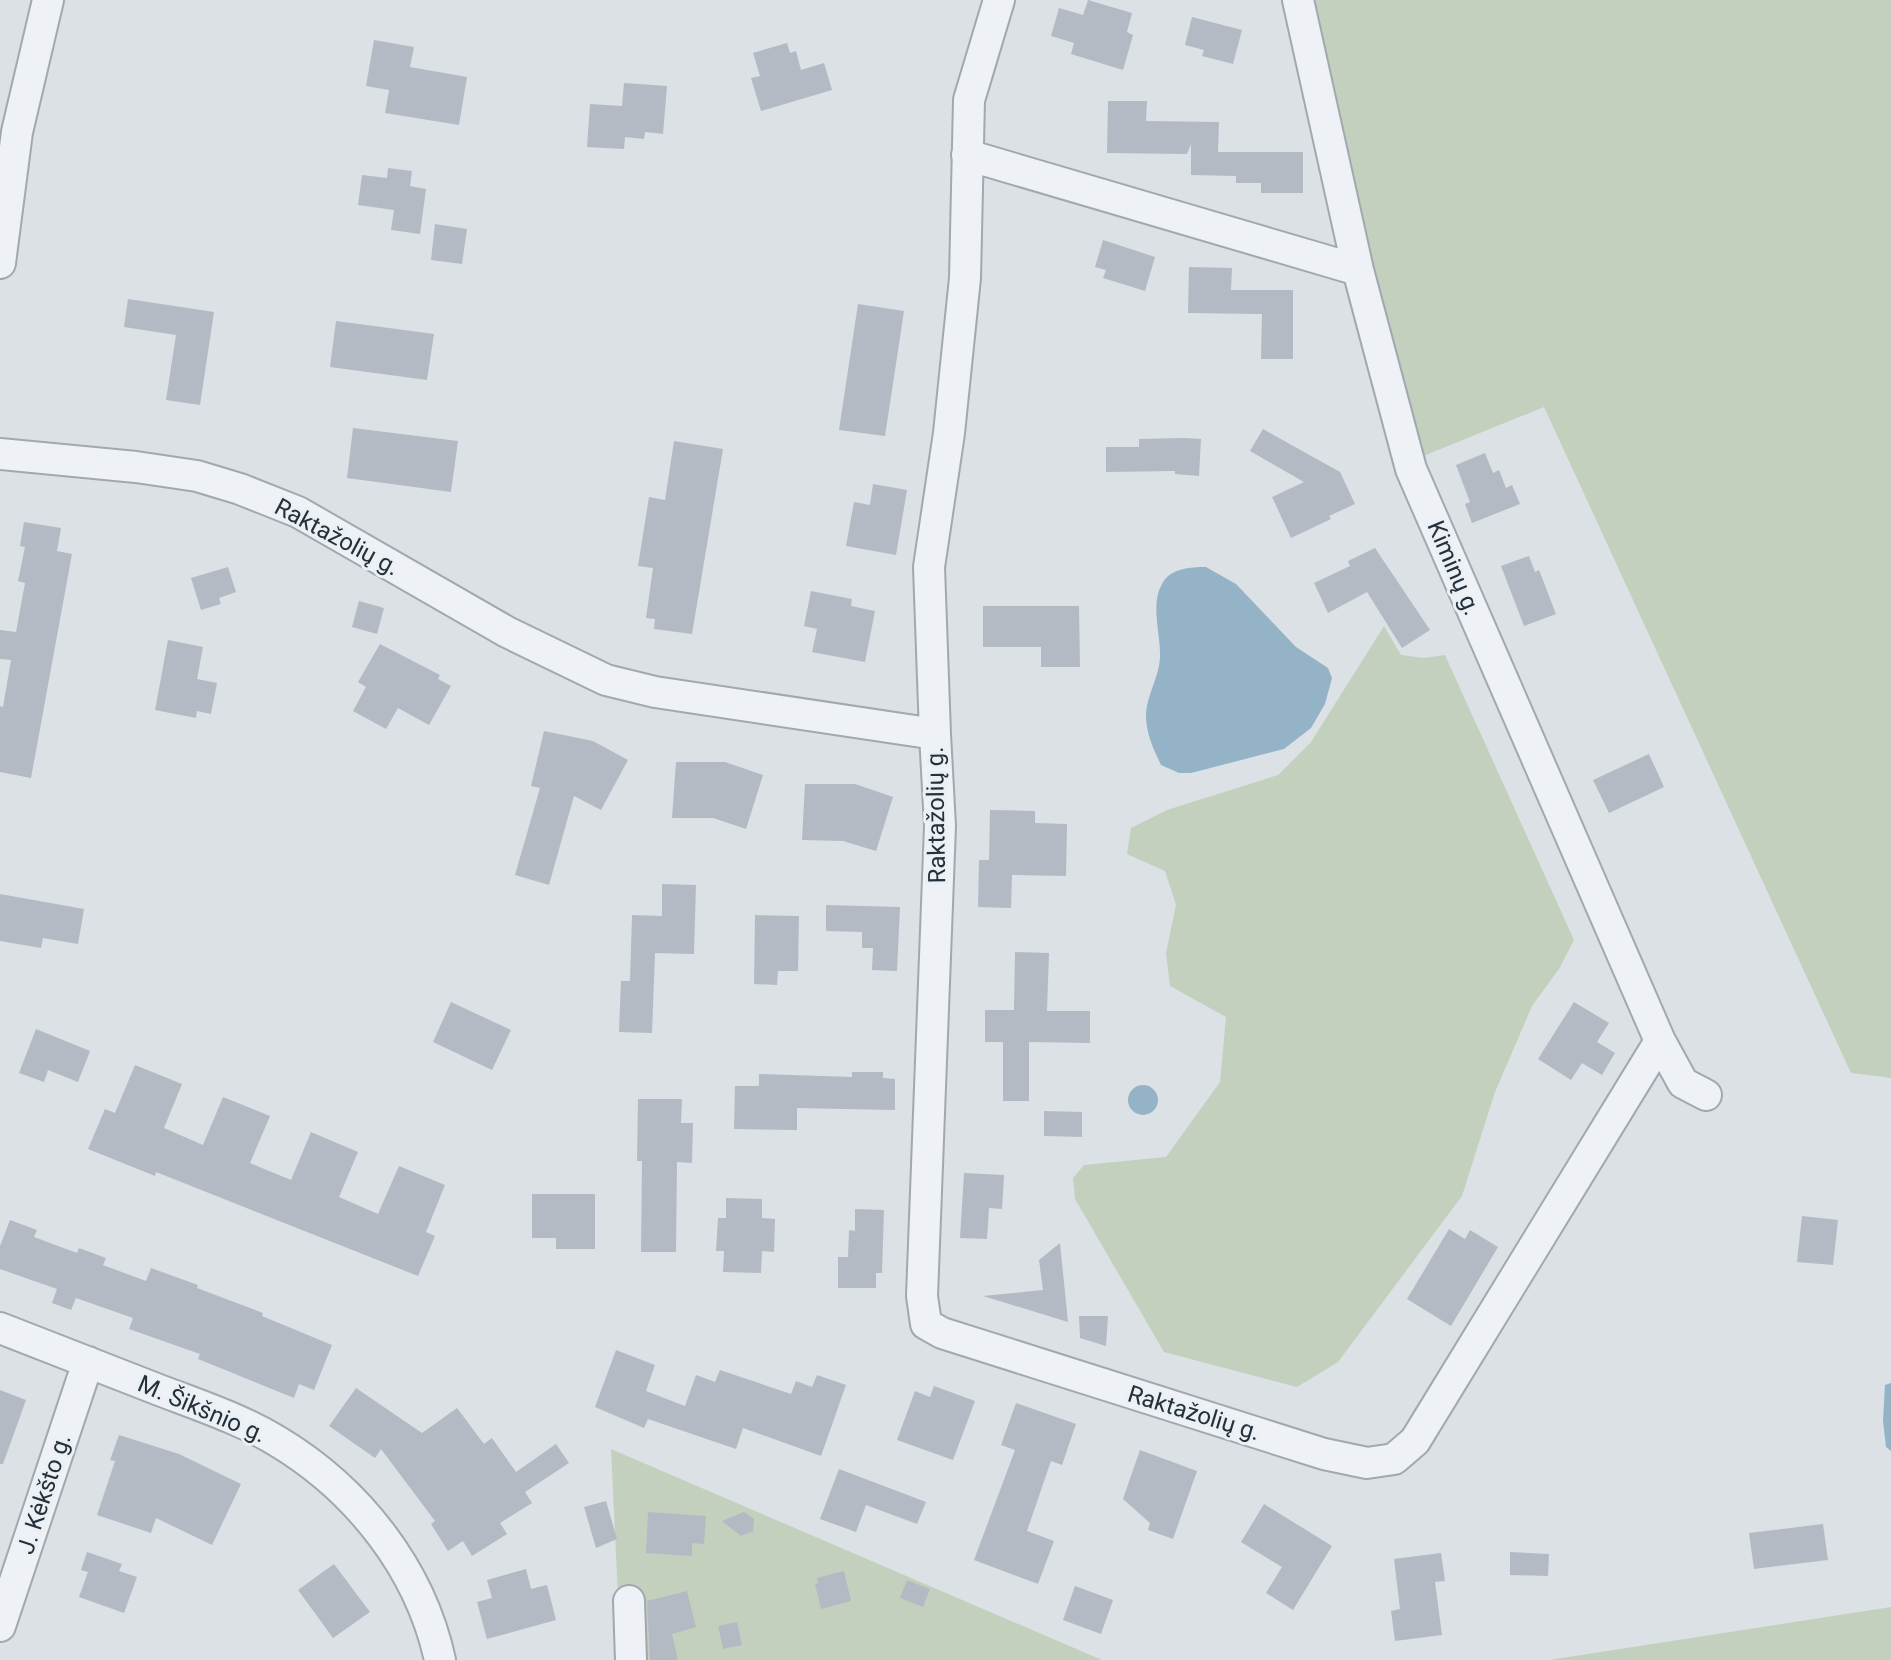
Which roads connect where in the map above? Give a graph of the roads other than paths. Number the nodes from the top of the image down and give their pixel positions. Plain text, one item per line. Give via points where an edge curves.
1 (48, 0) edge
2 (999, 0) edge
3 (1298, 0) edge
4 (967, 155) junction
5 (0, 263) edge
6 (1358, 270) junction
7 (0, 454) edge
8 (935, 734) junction
9 (1660, 1041) junction
10 (1706, 1095) dead end
11 (0, 1328) edge
12 (88, 1362) junction
13 (629, 1601) dead end
14 (0, 1626) edge
15 (440, 1660) edge
16 (631, 1660) edge

1 - 5 street via 17,132
2 - 4 street via 969,100
3 - 6 street, Kiminų g.
4 - 6 street
4 - 8 street via 965,278 929,567
6 - 9 street, Kiminų g. via 1411,469
7 - 8 street, Raktažolių g. via 136,467 240,489 298,512 507,632 606,680
8 - 9 street, Raktažolių g. via 940,826 922,1296 926,1324 942,1333 1324,1454 1367,1463 1394,1459 1415,1441
9 - 10 street, Kiminų g. via 1683,1083
11 - 12 street, M. Šikšnio g.
12 - 14 street, J. Kėkšto g.
12 - 15 street, M. Šikšnio g. via 236,1420 276,1441 352,1499 381,1533 425,1607
13 - 16 street

